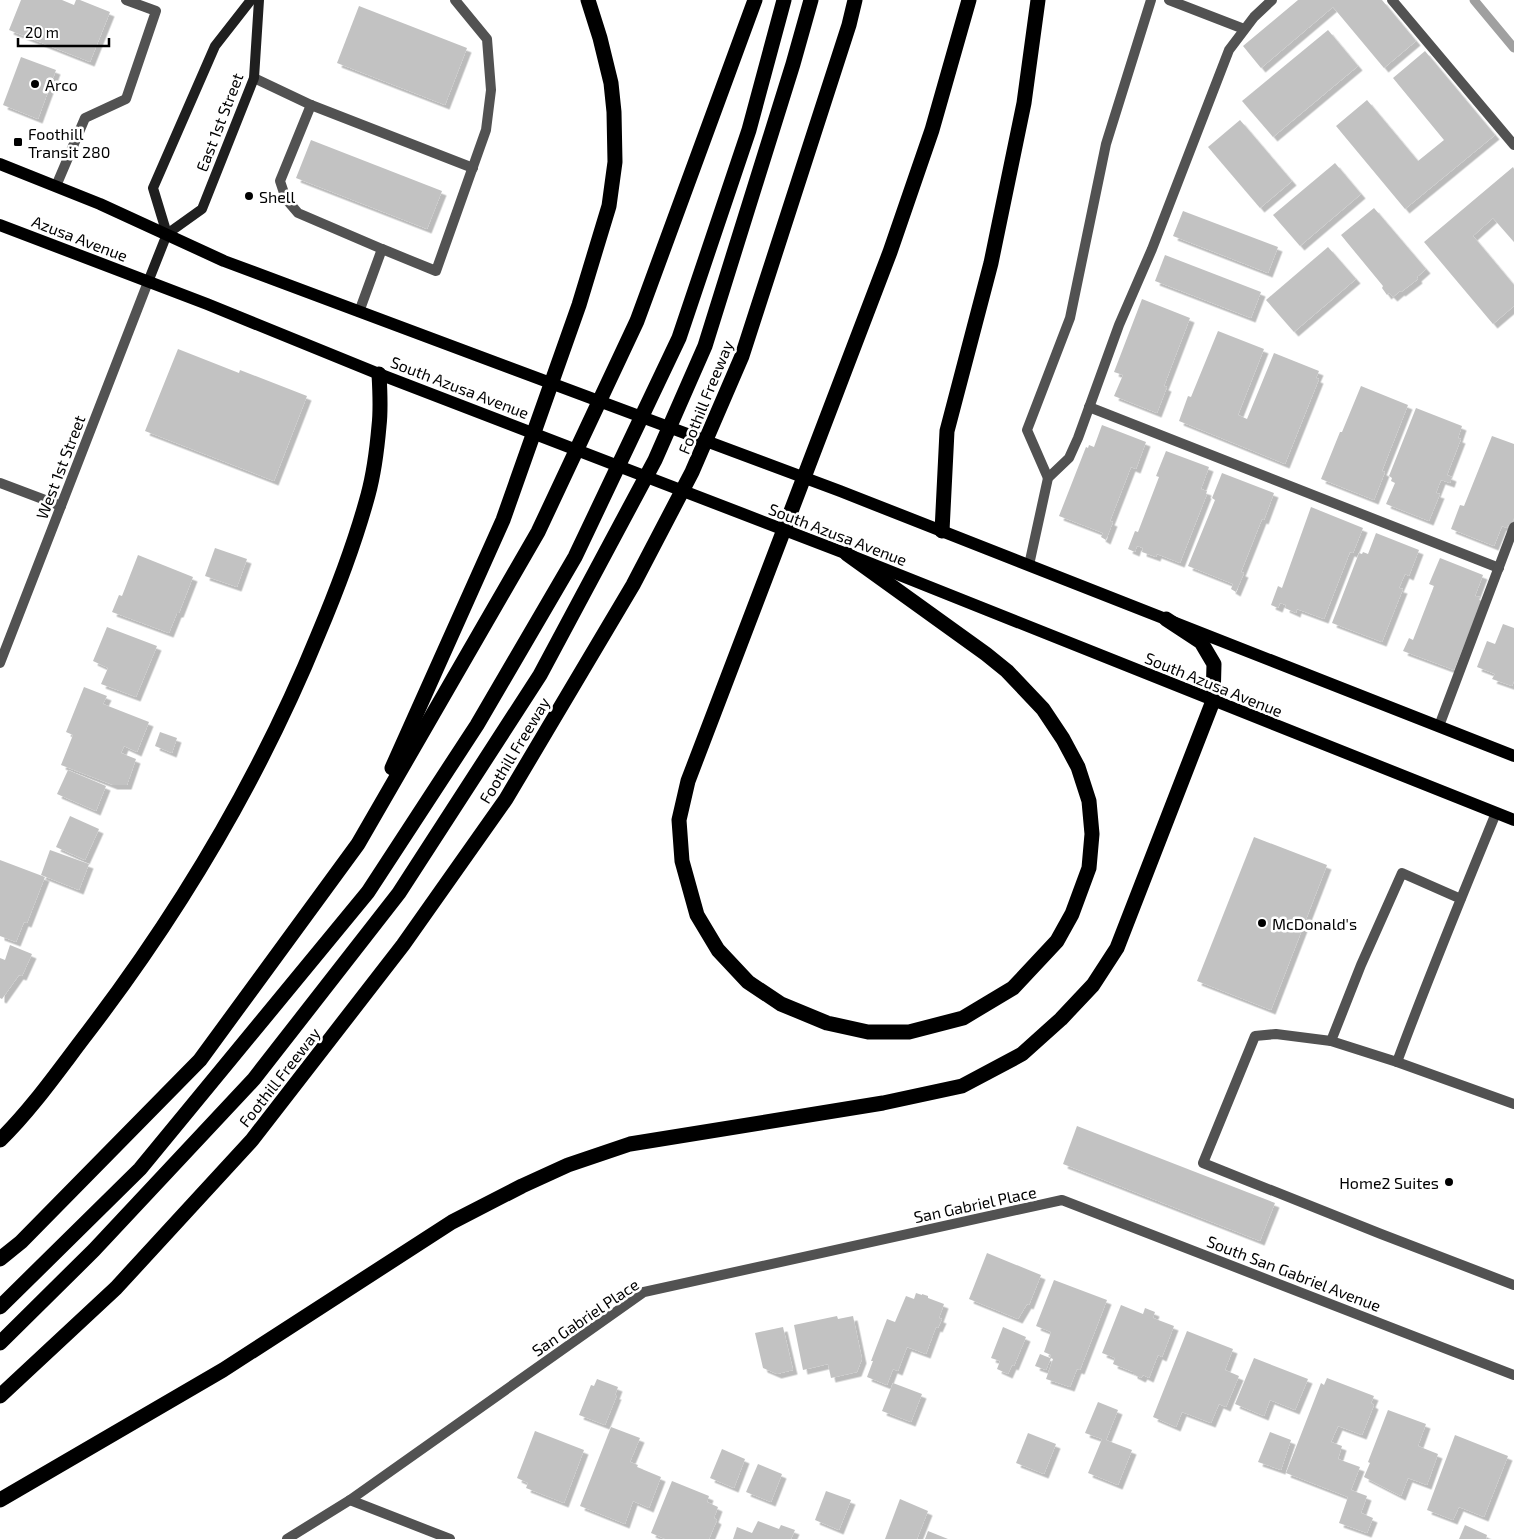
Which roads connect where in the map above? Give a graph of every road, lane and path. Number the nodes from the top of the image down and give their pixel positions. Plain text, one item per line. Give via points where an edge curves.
1 (126, 0) edge
2 (251, 0) edge
3 (259, 0) edge
4 (455, 0) edge
5 (588, 0) edge
6 (756, 0) edge
7 (784, 0) edge
8 (811, 0) edge
9 (856, 0) edge
10 (969, 0) edge
11 (1038, 0) edge
12 (1151, 0) edge
13 (1169, 0) edge
14 (1272, 0) edge
15 (1392, 0) edge
16 (1244, 29) junction
17 (254, 78) junction
18 (311, 105) junction
19 (1514, 145) edge
20 (0, 164) edge
21 (473, 168) junction
22 (56, 186) junction
23 (0, 225) edge
24 (167, 234) junction
25 (382, 249) junction
26 (148, 282) junction
27 (359, 312) junction
28 (380, 374) junction
29 (1089, 407) junction
30 (1048, 478) junction
31 (0, 483) edge
32 (61, 506) junction
33 (1514, 527) edge
34 (942, 531) junction
35 (847, 554) junction
36 (1030, 565) junction
37 (1498, 568) junction
38 (1166, 619) junction
39 (0, 663) edge
40 (1213, 701) junction
41 (1439, 726) junction
42 (1514, 756) edge
43 (1496, 813) junction
44 (1514, 820) edge
45 (358, 844) junction
46 (1461, 899) junction
47 (1331, 1041) junction
48 (1397, 1062) junction
49 (1514, 1104) edge
50 (0, 1140) edge
51 (1062, 1200) joint
52 (0, 1259) edge
53 (1514, 1285) edge
54 (0, 1307) edge
55 (0, 1343) edge
56 (1514, 1375) edge
57 (0, 1396) edge
58 (0, 1500) edge
59 (350, 1500) junction
60 (287, 1539) edge
61 (450, 1539) edge

1 - 22 street via 156,12 126,99 85,118
2 - 24 main road, East 1st Street via 215,46 153,188
3 - 17 main road, East 1st Street
4 - 21 street via 487,39 491,90 486,130
5 - 45 highway via 611,83 614,112 616,162 609,206 579,305 503,520
6 - 45 highway via 637,321 538,532
7 - 54 highway via 749,130 679,338 575,557 476,725 368,892 140,1169
8 - 55 highway via 705,346 655,460 540,675 399,893 254,1079 94,1250
9 - 57 highway, Foothill Freeway via 742,356 692,472 633,585 506,799 403,945 252,1140 116,1288
10 - 35 highway via 932,130 890,252 688,781 679,820 682,861 697,915 718,950 748,982 781,1004 827,1023 868,1032 910,1032 962,1018 1013,988 1057,942 1072,914 1089,868 1092,834 1089,801 1078,767 1063,739 1043,709 1007,671
11 - 34 highway via 1024,103 995,244 947,431
12 - 30 street via 1106,144 1070,318 1027,430
13 - 16 street
14 - 16 street
15 - 19 street
16 - 29 street via 1229,50
17 - 18 street
17 - 24 main road, East 1st Street via 202,209
18 - 21 street
18 - 25 street via 280,181 286,199 298,213
20 - 22 main road
21 - 25 street via 436,271
22 - 24 main road
23 - 26 main road, Azusa Avenue
24 - 26 main road
24 - 27 main road via 224,261
25 - 27 street
26 - 28 main road, South Azusa Avenue
26 - 32 street, West 1st Street
27 - 34 main road
28 - 35 main road, South Azusa Avenue
28 - 50 highway via 380,424 368,493 354,542 304,671 271,742 230,818 144,957 54,1077
29 - 30 street via 1069,458
29 - 37 street
30 - 36 street
31 - 32 street
32 - 39 street, West 1st Street
33 - 37 street
34 - 36 main road
35 - 40 main road, South Azusa Avenue
36 - 38 main road
37 - 41 street
38 - 40 highway via 1200,642 1214,664
38 - 41 main road
40 - 43 main road, South Azusa Avenue
40 - 58 highway via 1117,948 1093,985 1022,1054 962,1086 884,1103 630,1144 568,1165 452,1222 223,1370
41 - 42 main road
43 - 44 main road, South Azusa Avenue
43 - 46 street
45 - 52 highway via 200,1060 21,1242
46 - 47 street via 1402,873
46 - 48 street
47 - 48 street
47 - 53 street via 1276,1034 1255,1036 1203,1163
48 - 49 street
51 - 56 street, South San Gabriel Avenue
51 - 59 street, San Gabriel Place via 644,1292
59 - 60 street, San Gabriel Place
59 - 61 street

